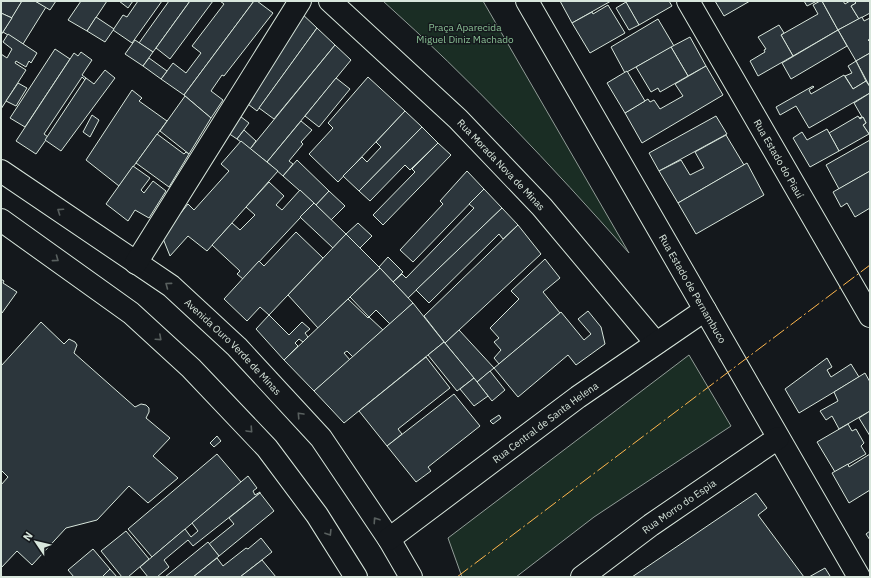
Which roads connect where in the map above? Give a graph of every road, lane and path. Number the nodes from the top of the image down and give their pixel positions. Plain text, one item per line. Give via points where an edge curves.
1 (300, 1) edge
2 (330, 1) edge
3 (527, 1) edge
4 (688, 1) edge
5 (1, 171) edge
6 (1, 220) edge
7 (136, 262) junction
8 (704, 310) junction
9 (870, 316) edge
10 (656, 343) junction
11 (778, 438) junction
12 (389, 539) junction
13 (348, 574) edge
14 (411, 577) edge
15 (582, 577) edge
16 (859, 577) edge

1 - 7 street
2 - 10 street, Rua Morada Nova de Minas via 458,119 537,201
3 - 8 street, Rua Estado de Pernambuco
4 - 9 street, Rua Estado do Piauí
7 -> 5 street, Avenida Ouro Verde de Minas
6 -> 13 street via 131,314 191,368 266,448 318,515
12 -> 7 street, Avenida Ouro Verde de Minas via 321,438 238,347 171,286
8 - 10 street, Rua Central de Santa Helena
8 - 11 street, Rua Estado de Pernambuco
10 - 12 street, Rua Central de Santa Helena via 578,397
11 - 15 street, Rua Morro do Espia via 651,525
11 - 16 street, Rua Estado de Pernambuco
12 - 14 street, Avenida Ouro Verde de Minas

